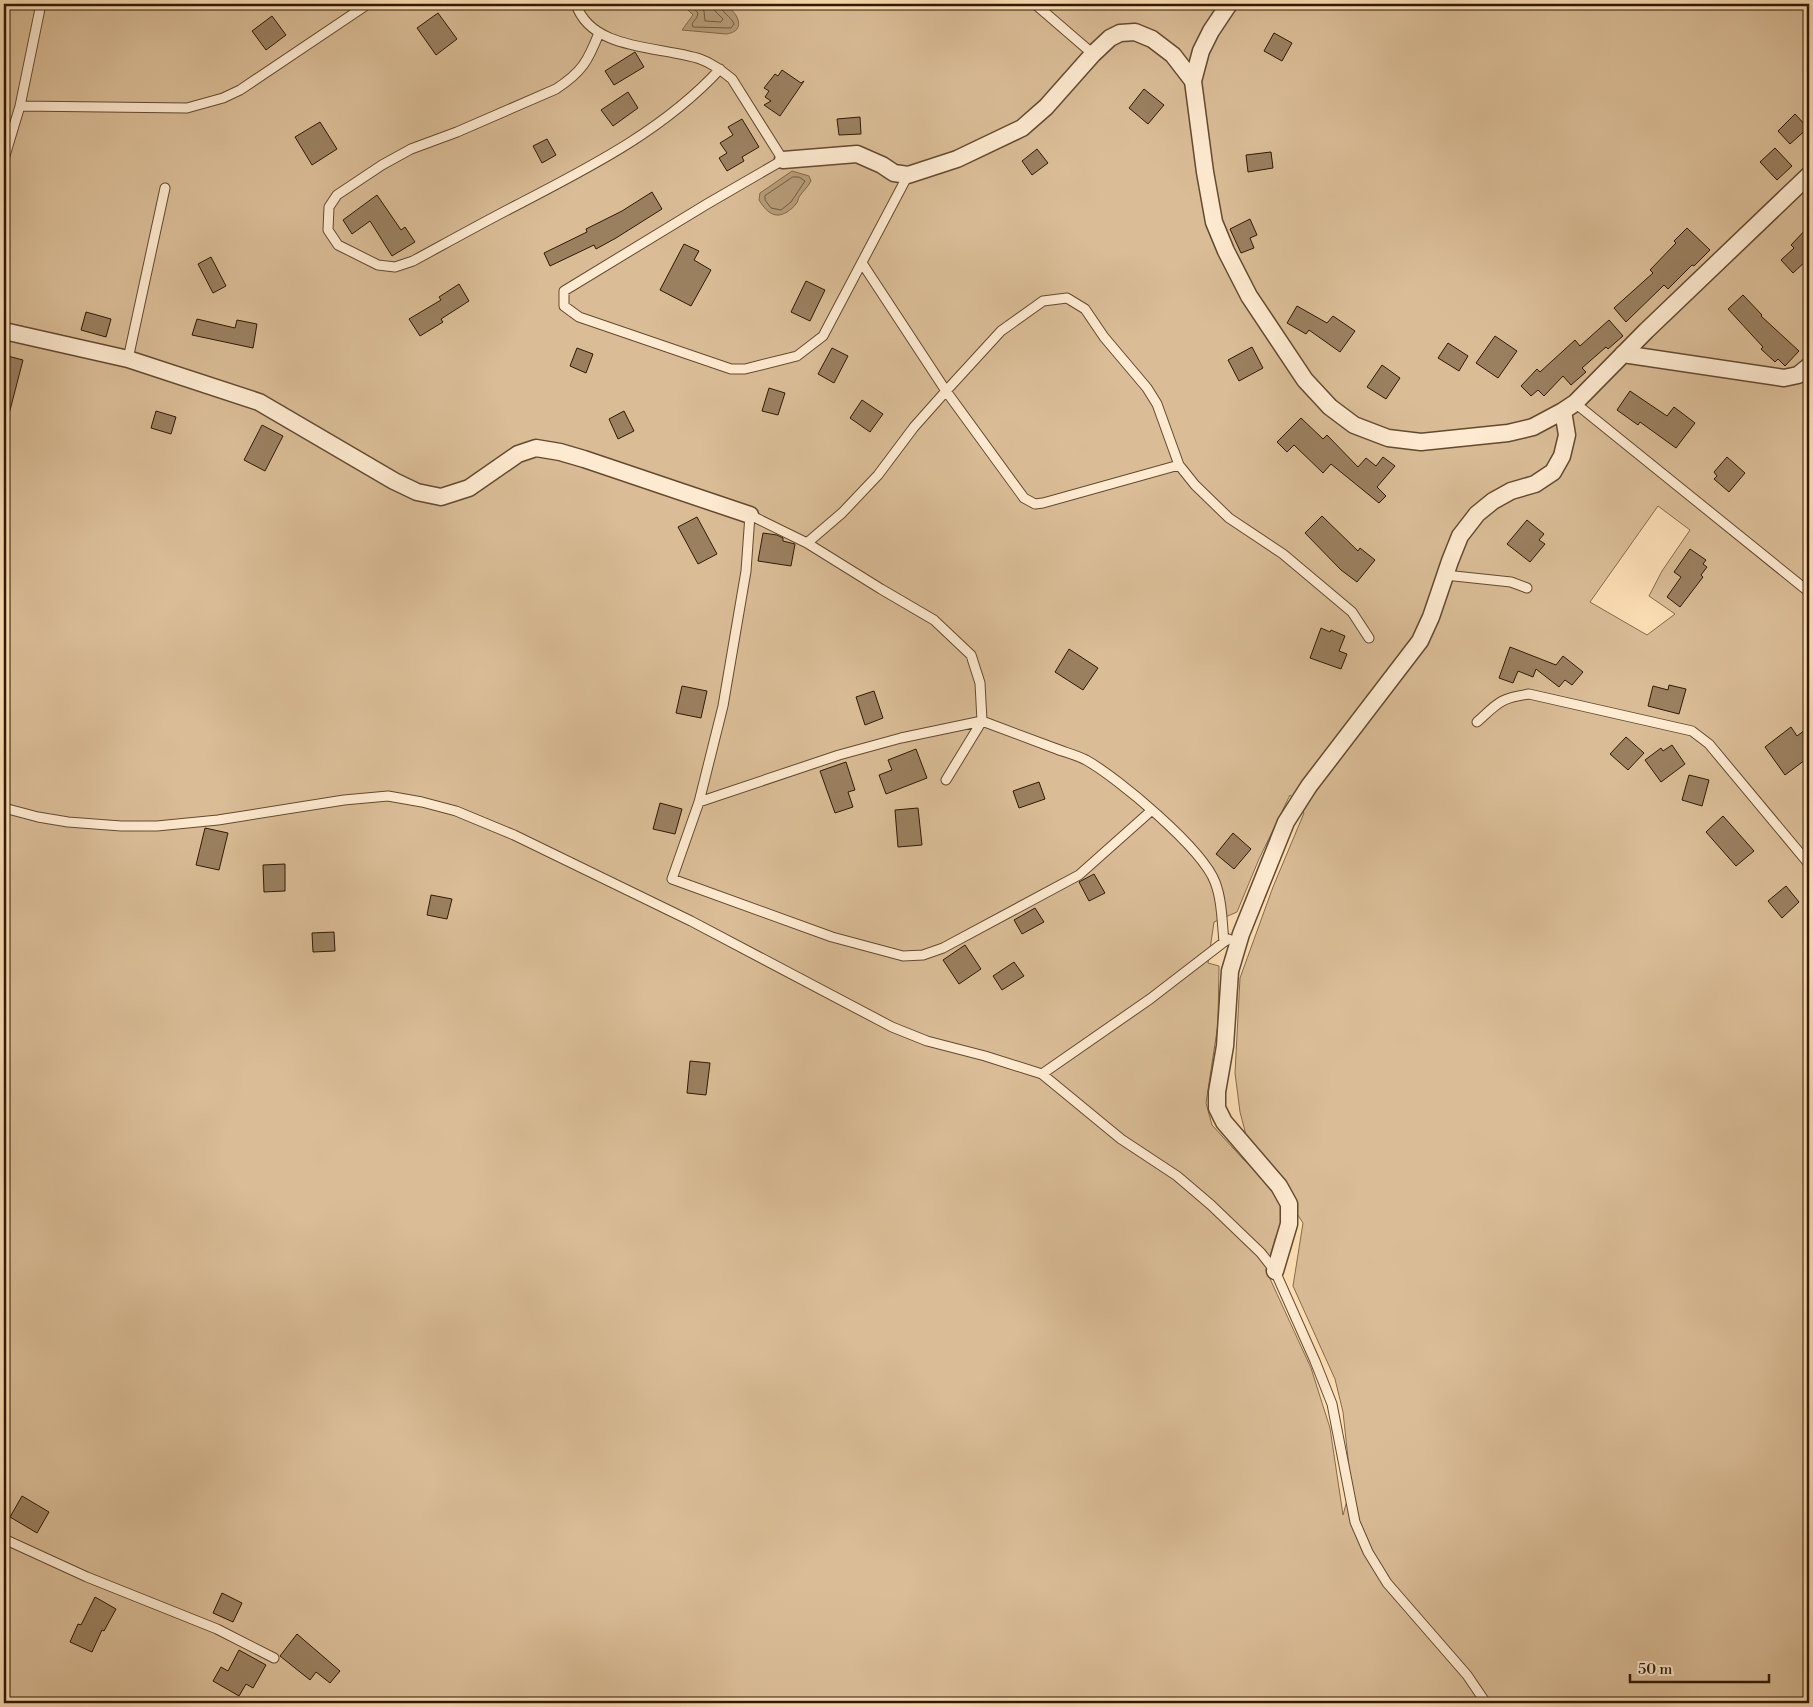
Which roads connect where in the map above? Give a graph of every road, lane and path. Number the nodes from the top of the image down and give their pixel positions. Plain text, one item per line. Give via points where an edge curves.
1 (42, 4) edge
2 (368, 4) edge
3 (576, 4) edge
4 (1035, 4) edge
5 (1229, 4) edge
6 (599, 33) junction
7 (1093, 54) junction
8 (720, 69) junction
9 (1193, 81) junction
10 (20, 106) junction
11 (4, 160) edge
12 (783, 160) junction
13 (908, 175) junction
14 (1809, 175) edge
15 (165, 188) dead end
16 (862, 263) junction
17 (4, 332) edge
18 (1623, 354) junction
19 (128, 359) junction
20 (1805, 375) edge
21 (946, 391) junction
22 (1569, 407) junction
23 (1179, 465) junction
24 (750, 515) junction
25 (807, 543) junction
26 (1445, 575) junction
27 (1527, 588) dead end
28 (1809, 592) edge
29 (1368, 638) dead end
30 (982, 721) junction
31 (1477, 722) dead end
32 (946, 780) dead end
33 (698, 802) junction
34 (4, 808) edge
35 (1152, 810) junction
36 (1809, 864) edge
37 (1240, 934) junction
38 (1224, 942) junction
39 (1042, 1074) junction
40 (1275, 1271) junction
41 (4, 1539) edge
42 (274, 1658) dead end
43 (1486, 1703) edge

1 - 10 lane
2 - 10 lane via 240,90 202,105 187,108
3 - 6 lane
4 - 7 lane
5 - 9 street via 1201,51
6 - 8 lane via 623,43 679,53
6 - 8 lane via 588,60 556,89 411,149 337,194 329,207 328,230 338,245 378,265 395,267 413,261 626,145 665,120
7 - 9 street via 1110,38 1120,33 1135,32 1152,39 1173,55
7 - 13 street via 1022,128 957,159
8 - 12 lane via 732,79
9 - 22 street via 1214,222 1226,251 1249,296 1305,380 1330,407 1354,425 1388,438 1421,442 1508,433 1533,427
10 - 11 lane
12 - 13 street via 857,154 894,173
12 - 16 lane via 564,291 564,306 579,317 731,369 745,369 797,356 823,336
13 - 16 lane
14 - 18 street
15 - 19 lane
16 - 21 lane
17 - 19 street
18 - 20 street via 1784,378
18 - 22 street
19 - 24 street via 259,402 417,492 441,497 469,488 518,454 536,448 584,459
21 - 23 lane via 1024,498 1035,504
21 - 23 lane via 1001,331 1043,301 1067,298 1085,309 1147,388
21 - 25 lane via 878,475 842,513
22 - 26 street via 1562,456 1553,472 1535,484 1511,491 1477,514 1460,536
22 - 28 lane
23 - 29 lane via 1229,518 1283,554 1352,612
24 - 25 lane
24 - 33 lane via 746,571 723,706
25 - 30 lane via 934,620 971,655 980,683
26 - 27 lane via 1511,582
26 - 37 street via 1432,618 1420,641 1309,786 1286,822
30 - 32 lane
30 - 33 lane via 839,755
30 - 35 lane via 1085,760
31 - 36 lane via 1500,701 1529,694 1692,731 1709,744
33 - 35 lane via 672,879 832,937 903,956 923,955 942,948 1079,875
34 - 39 lane via 68,822 157,826 388,796 422,802 456,811 514,835 691,921 892,1028
35 - 38 lane via 1210,872 1216,883
37 - 38 lane
37 - 40 street via 1230,972 1217,1108 1224,1122 1279,1186 1289,1204 1289,1224
38 - 39 lane via 1150,999
39 - 40 lane via 1121,1139 1177,1176 1242,1234
40 - 43 lane via 1332,1404 1354,1522 1368,1552 1387,1583 1467,1675
41 - 42 lane via 87,1577 217,1629

